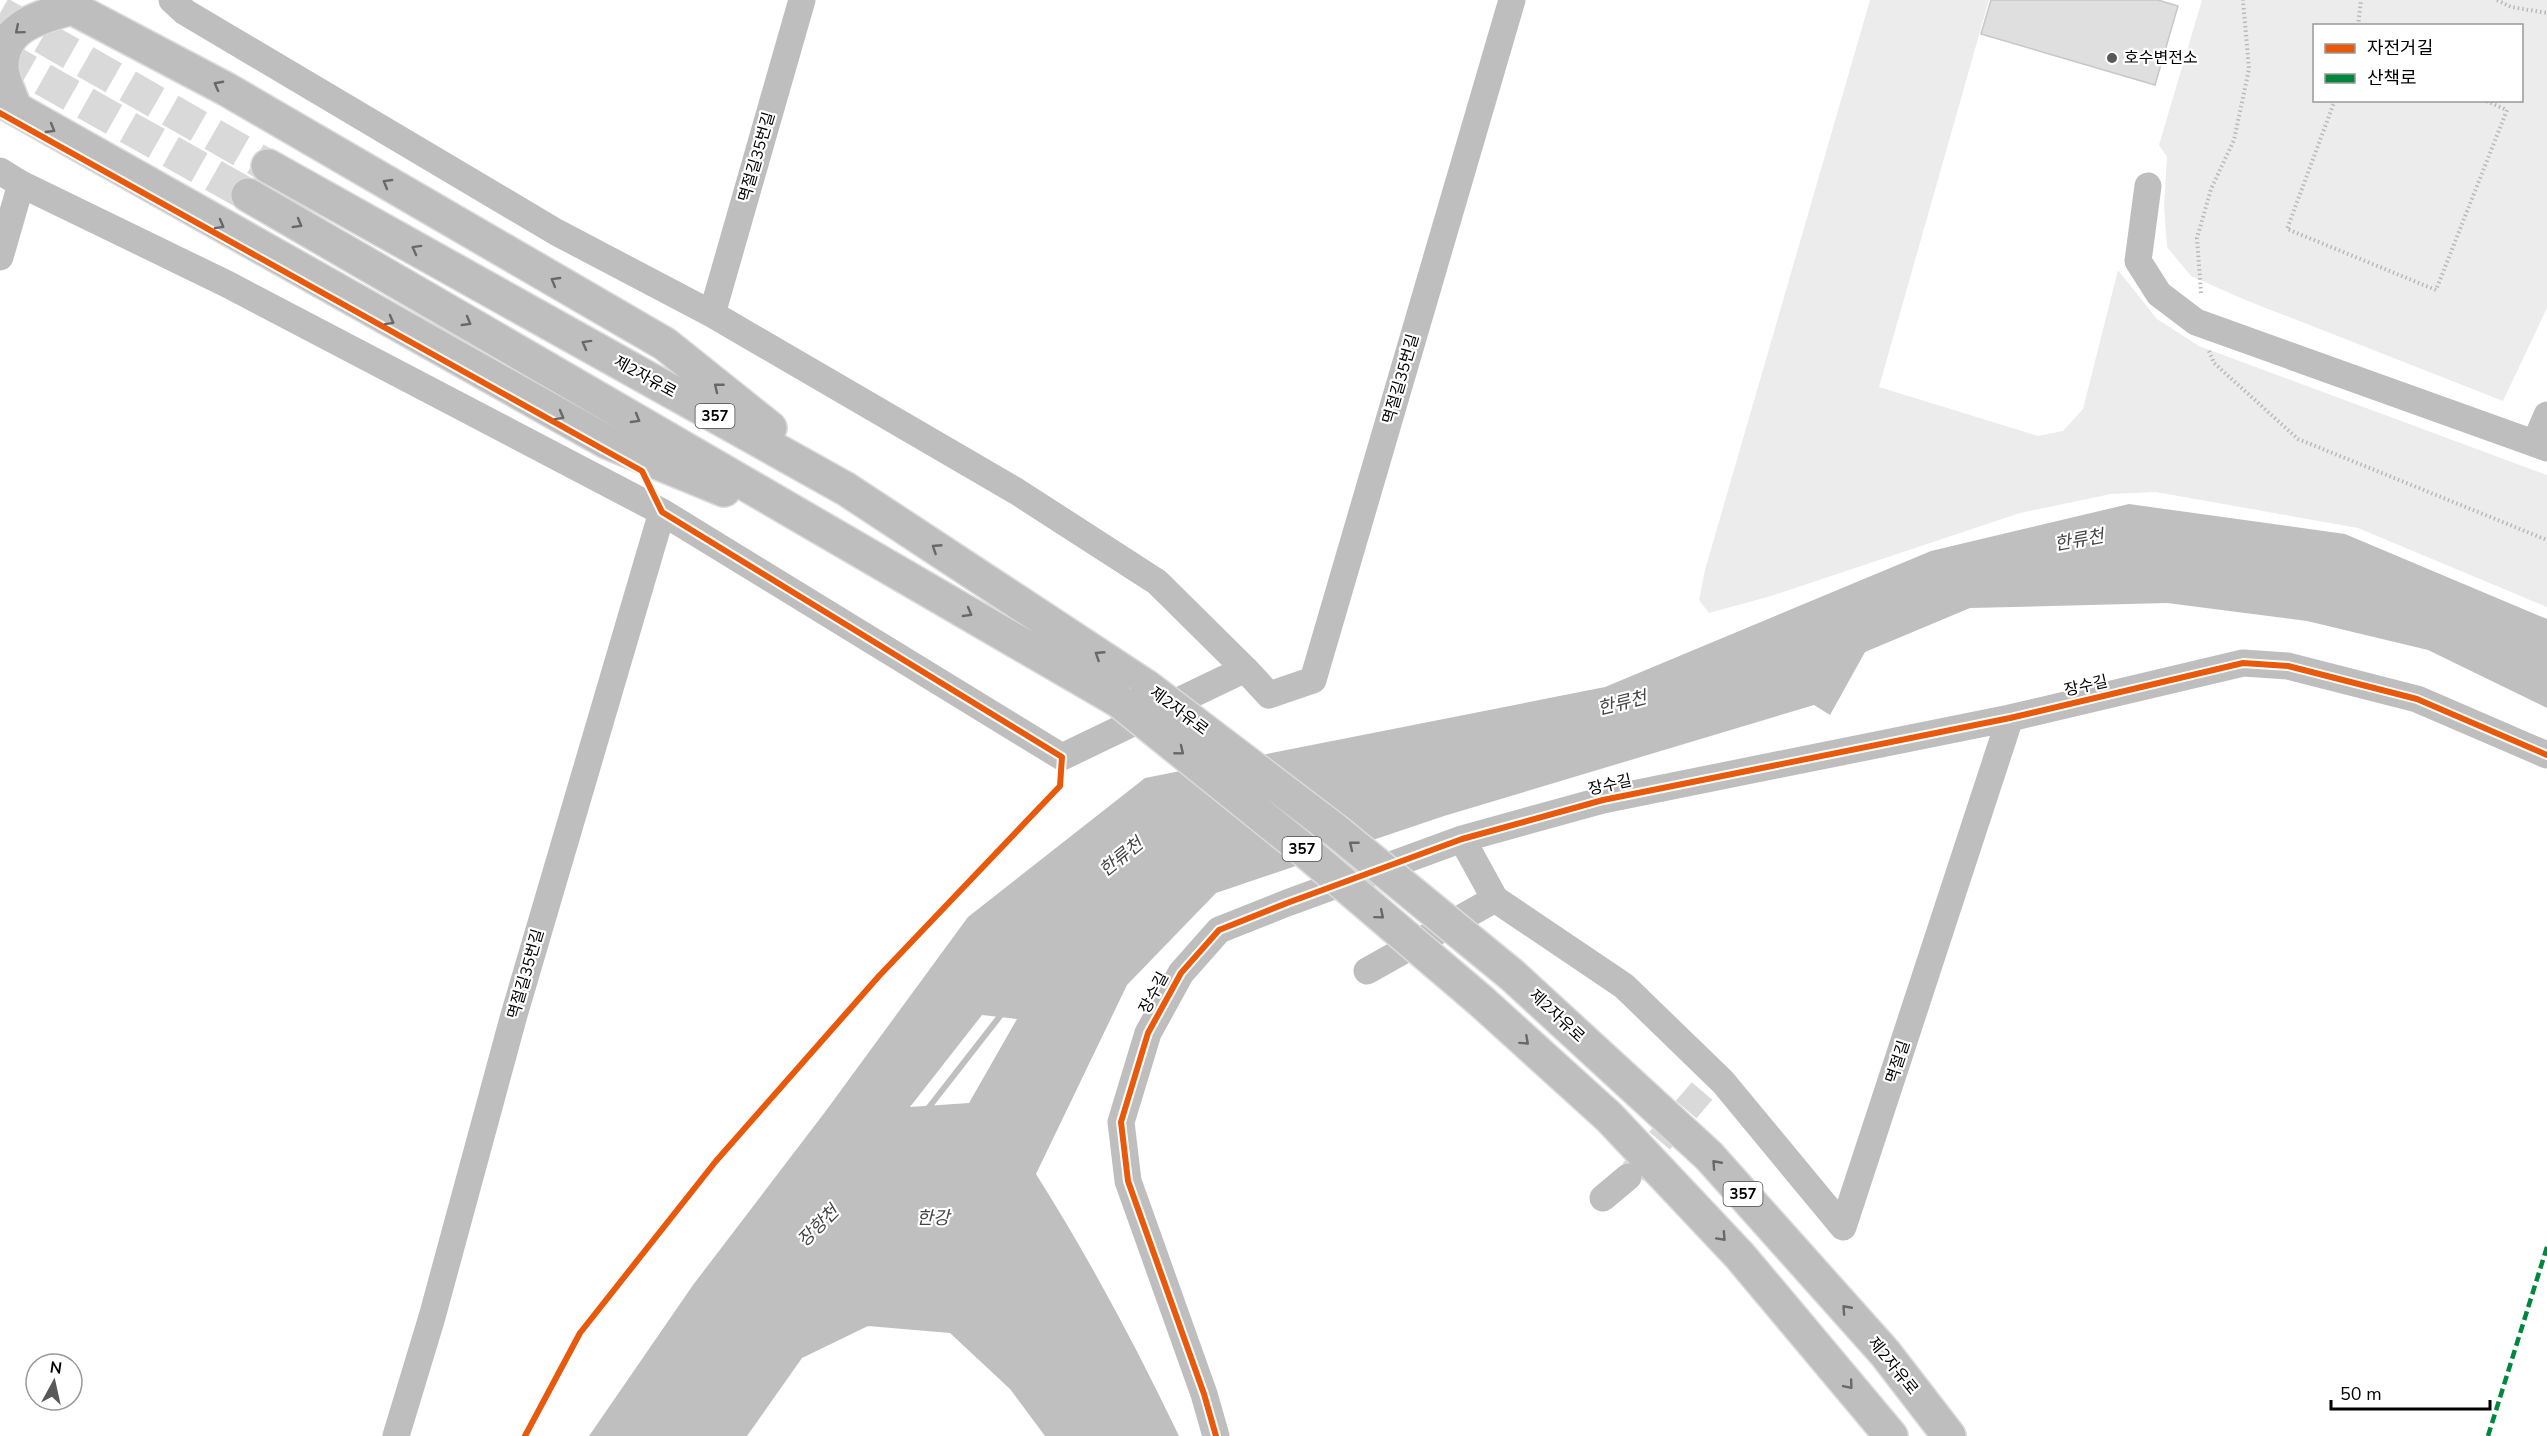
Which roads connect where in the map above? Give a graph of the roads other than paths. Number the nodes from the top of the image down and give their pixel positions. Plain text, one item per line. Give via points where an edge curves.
1 (172, 0) edge
2 (802, 0) edge
3 (1512, 0) edge
4 (65, 4) edge
5 (8, 104) edge
6 (268, 166) tunnel mouth
7 (10, 178) edge
8 (2148, 186) dead end
9 (248, 195) tunnel mouth
10 (0, 257) edge
11 (712, 314) junction
12 (2547, 415) edge
13 (2541, 446) edge
14 (846, 489) junction
15 (662, 513) junction
16 (833, 533) junction
17 (1245, 669) junction
18 (2010, 718) junction
19 (2547, 755) edge
20 (1462, 839) junction
21 (1495, 899) junction
22 (1367, 972) dead end
23 (1628, 1177) tunnel mouth
24 (1603, 1198) dead end
25 (396, 1436) edge
26 (1216, 1436) edge
27 (1891, 1436) edge
28 (1949, 1436) edge

1 - 11 street via 185,12 556,232
2 - 11 street, 멱절길35번길
3 - 17 street, 멱절길35번길 via 1312,680 1269,695
4 -> 5 highway via 13,32 5,48 2,69
14 -> 4 highway via 665,344 236,95
5 -> 16 highway via 607,442
14 -> 6 highway, 제2자유로 / 357
7 - 10 street
7 - 15 street via 227,284
8 - 13 street via 2138,261 2159,294 2196,322
9 -> 16 highway
11 - 17 street via 1016,491 1157,582
12 - 13 street
28 -> 14 highway, 제2자유로 / 357, bridge via 1885,1353 1709,1156 1512,975 1335,830 1148,687
15 - 17 street via 1062,757
15 - 25 street, 멱절길35번길 via 514,1015
16 -> 27 highway, 357, bridge via 1119,701 1304,850 1481,1001 1609,1117 1740,1256
18 - 19 street, 장수길 via 2243,663 2288,666 2417,699
18 - 20 street, 장수길 via 1604,800
18 - 21 street, 멱절길 via 1844,1227 1624,986
20 - 21 street
20 - 26 street, 장수길 via 1219,930 1181,973 1148,1033 1120,1122 1128,1181
21 - 22 street
23 - 24 street

